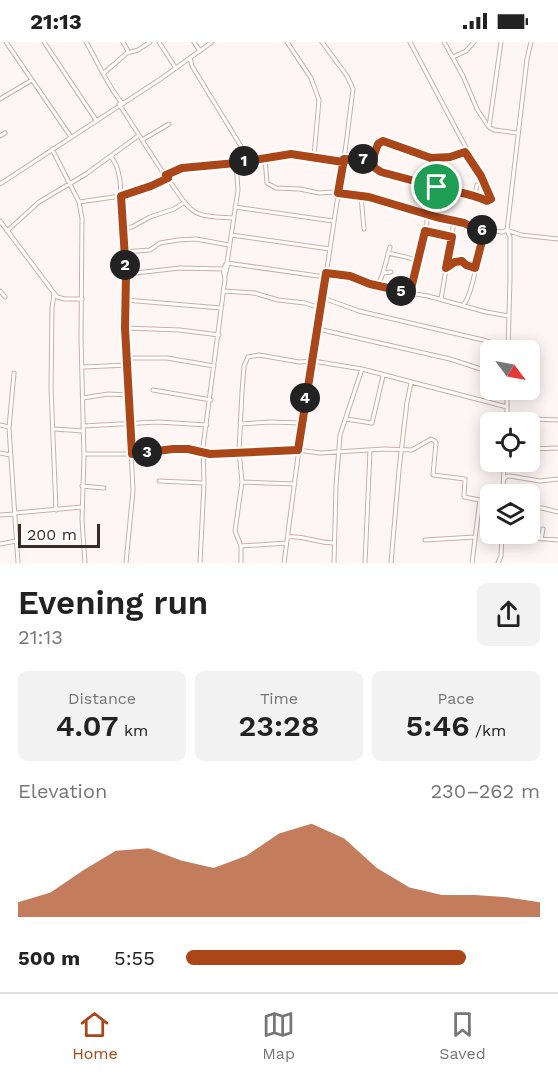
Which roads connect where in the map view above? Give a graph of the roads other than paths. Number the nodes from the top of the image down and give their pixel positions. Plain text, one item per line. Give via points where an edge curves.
1 (6, 42) edge
2 (44, 42) edge
3 (86, 42) edge
4 (123, 42) edge
5 (150, 42) edge
6 (159, 42) edge
7 (194, 42) edge
8 (212, 42) edge
9 (287, 42) edge
10 (322, 42) edge
11 (410, 42) edge
12 (444, 42) edge
13 (474, 42) edge
14 (501, 42) edge
15 (531, 42) edge
16 (200, 51) junction
17 (127, 53) junction
18 (453, 57) junction
19 (190, 58) junction
20 (176, 67) junction
21 (104, 73) junction
22 (32, 80) junction
23 (0, 99) edge
24 (120, 103) junction
25 (96, 120) junction
26 (169, 124) dead end
27 (489, 127) junction
28 (5, 133) dead end
29 (518, 133) junction
30 (0, 136) edge
31 (138, 136) junction
32 (71, 137) junction
33 (142, 140) junction
34 (52, 149) junction
35 (468, 153) junction
36 (111, 156) junction
37 (314, 157) junction
38 (266, 158) junction
39 (247, 160) junction
40 (344, 160) junction
41 (372, 161) junction
42 (236, 163) junction
43 (167, 177) junction
44 (69, 183) junction
45 (0, 184) edge
46 (477, 185) dead end
47 (338, 193) junction
48 (474, 195) junction
49 (121, 196) junction
50 (361, 196) junction
51 (79, 202) junction
52 (185, 202) junction
53 (235, 207) junction
54 (426, 213) junction
55 (233, 218) junction
56 (0, 221) edge
57 (333, 221) junction
58 (454, 222) junction
59 (123, 228) junction
60 (480, 228) junction
61 (364, 229) dead end
62 (493, 230) junction
63 (507, 230) junction
64 (7, 231) junction
65 (425, 231) junction
66 (231, 235) junction
67 (452, 237) junction
68 (558, 239) edge
69 (480, 240) junction
70 (229, 245) junction
71 (390, 247) dead end
72 (330, 249) junction
73 (124, 252) junction
74 (388, 253) junction
75 (417, 261) junction
76 (228, 263) junction
77 (446, 268) junction
78 (475, 268) junction
79 (223, 269) junction
80 (391, 272) dead end
81 (383, 273) junction
82 (126, 274) junction
83 (326, 275) junction
84 (225, 277) junction
85 (378, 286) junction
86 (0, 291) edge
87 (224, 291) junction
88 (410, 293) junction
89 (54, 294) junction
90 (5, 297) dead end
91 (323, 298) junction
92 (82, 299) junction
93 (441, 299) junction
94 (125, 300) junction
95 (463, 305) junction
96 (222, 308) junction
97 (320, 308) junction
98 (509, 316) junction
99 (125, 328) junction
100 (317, 329) junction
101 (219, 335) junction
102 (483, 340) edge
103 (508, 340) edge
104 (127, 358) junction
105 (313, 361) junction
106 (127, 365) junction
107 (215, 366) junction
108 (83, 367) junction
109 (362, 369) junction
110 (480, 369) edge
111 (14, 373) dead end
112 (383, 376) junction
113 (411, 383) junction
114 (153, 390) dead end
115 (128, 395) junction
116 (83, 398) junction
117 (211, 400) junction
118 (507, 400) edge
119 (507, 407) junction
120 (507, 412) edge
121 (346, 419) junction
122 (540, 420) edge
123 (558, 420) edge
124 (129, 423) junction
125 (302, 423) junction
126 (240, 424) junction
127 (0, 425) edge
128 (207, 425) junction
129 (83, 426) junction
130 (9, 427) junction
131 (54, 429) junction
132 (83, 431) junction
133 (558, 448) edge
134 (402, 449) junction
135 (540, 449) edge
136 (298, 450) junction
137 (239, 451) junction
138 (339, 451) junction
139 (370, 451) junction
140 (204, 452) junction
141 (0, 453) edge
142 (84, 454) junction
143 (132, 454) junction
144 (10, 455) junction
145 (504, 472) edge
146 (504, 479) junction
147 (558, 479) edge
148 (159, 481) dead end
149 (242, 482) junction
150 (204, 483) junction
151 (295, 484) junction
152 (504, 484) edge
153 (82, 486) junction
154 (104, 488) dead end
155 (82, 507) junction
156 (540, 509) edge
157 (56, 510) junction
158 (558, 512) edge
159 (15, 513) junction
160 (0, 515) edge
161 (543, 530) dead end
162 (288, 537) junction
163 (475, 537) junction
164 (541, 539) joint
165 (425, 540) dead end
166 (558, 540) edge
167 (16, 541) junction
168 (286, 543) junction
169 (333, 543) junction
170 (0, 544) edge
171 (502, 544) edge
172 (241, 546) junction
173 (18, 563) edge
174 (85, 563) edge
175 (126, 563) edge
176 (200, 563) edge
177 (241, 563) edge
178 (284, 563) edge
179 (334, 563) edge
180 (365, 563) edge
181 (391, 563) edge
182 (472, 563) edge
183 (498, 563) edge

1 - 22 street
2 - 25 street
3 - 21 street
4 - 17 street
5 - 17 street
6 - 20 street
7 - 16 street
8 - 16 street
9 - 37 street via 311,78 319,100
10 - 40 street via 353,89
11 - 35 street
12 - 18 street
13 - 18 street
14 - 27 street
15 - 29 street
16 - 19 street
17 - 21 street
18 - 27 street via 470,97
19 - 20 street
19 - 39 street
20 - 24 street
21 - 24 street
22 - 23 street
22 - 32 street
24 - 25 street
24 - 31 street
25 - 32 street
26 - 33 street
27 - 29 street
28 - 30 street
29 - 63 street
31 - 33 street
31 - 36 street
32 - 34 street
33 - 43 street
34 - 44 street
34 - 45 street
35 - 41 street via 431,158 383,141
35 - 48 street via 491,199
36 - 44 street
36 - 49 street
37 - 38 street via 291,154
37 - 40 street
38 - 39 street
38 - 47 street via 270,186
39 - 42 street
40 - 41 street
40 - 47 street
41 - 48 street via 381,172
42 - 43 street via 182,168
42 - 53 street
43 - 49 street
43 - 52 street
44 - 51 street
44 - 64 street via 39,202
46 - 48 street
47 - 50 street
47 - 57 street
49 - 51 street
49 - 59 street
50 - 54 street
50 - 61 street
51 - 92 street
52 - 55 street via 192,211 204,216
52 - 59 street
53 - 55 street
53 - 57 street
54 - 58 street
54 - 65 street
55 - 66 street
56 - 64 street
57 - 72 street
58 - 60 street
58 - 67 street
59 - 73 street
60 - 62 street
60 - 69 street
62 - 63 street
62 - 69 street
63 - 68 street
63 - 98 street
64 - 89 street
65 - 67 street
65 - 75 street
66 - 70 street
66 - 72 street
67 - 77 street
69 - 78 street
70 - 73 street via 178,240 150,250
70 - 76 street
71 - 74 street
72 - 83 street
73 - 82 street
74 - 75 street via 403,254
74 - 81 street
75 - 88 street
76 - 79 street
76 - 83 street
76 - 84 street
77 - 78 street via 462,261
77 - 93 street
78 - 95 street
79 - 82 street via 180,268
79 - 84 street
80 - 81 street
81 - 85 street
82 - 94 street
83 - 85 street via 350,276
83 - 91 street
84 - 87 street
85 - 88 street
86 - 90 street
87 - 96 street
87 - 97 street via 254,293
88 - 93 street
89 - 92 street via 61,299
89 - 131 street
91 - 97 street
91 - 102 street
92 - 108 street
93 - 95 street
94 - 96 street
94 - 99 street
95 - 98 street
96 - 101 street
97 - 100 street
98 - 103 street
99 - 101 street
99 - 104 street
100 - 105 street
100 - 110 street
101 - 107 street
104 - 106 street
104 - 107 street via 167,358
105 - 109 street
105 - 125 street
105 - 126 street via 259,355 246,359
106 - 108 street
106 - 115 street
107 - 117 street
108 - 116 street
109 - 112 street
109 - 121 street
111 - 130 street
112 - 113 street
112 - 121 street via 372,423
113 - 119 street
113 - 134 street
114 - 117 street
115 - 116 street
115 - 124 street
116 - 129 street
117 - 128 street
118 - 119 street
119 - 120 street
121 - 138 street
122 - 123 street
124 - 128 street
124 - 129 street
124 - 143 street
125 - 126 street
125 - 136 street
126 - 137 street
127 - 130 street
128 - 140 street
129 - 132 street
130 - 144 street
131 - 132 street
131 - 157 street
132 - 142 street
133 - 135 street
134 - 139 street
134 - 163 street via 412,450 435,441 433,475 465,479 464,497 480,500
134 - 181 street
136 - 137 street
136 - 138 street
136 - 151 street
137 - 140 street
137 - 149 street
138 - 139 street
138 - 169 street
139 - 180 street
140 - 143 street via 173,449
140 - 150 street
141 - 144 street
142 - 143 street
142 - 153 street
143 - 175 street
144 - 159 street
145 - 146 street
146 - 147 street
146 - 152 street
148 - 150 street
149 - 151 street
149 - 172 street via 235,531
150 - 176 street
151 - 162 street
153 - 154 street
153 - 155 street
155 - 157 street
155 - 174 street
156 - 158 street
157 - 159 street
159 - 160 street
159 - 167 street
161 - 164 street
162 - 168 street
162 - 169 street
163 - 165 street
163 - 182 street
164 - 166 street
167 - 170 street
167 - 173 street
168 - 172 street
168 - 178 street
169 - 179 street
171 - 183 street
172 - 177 street

